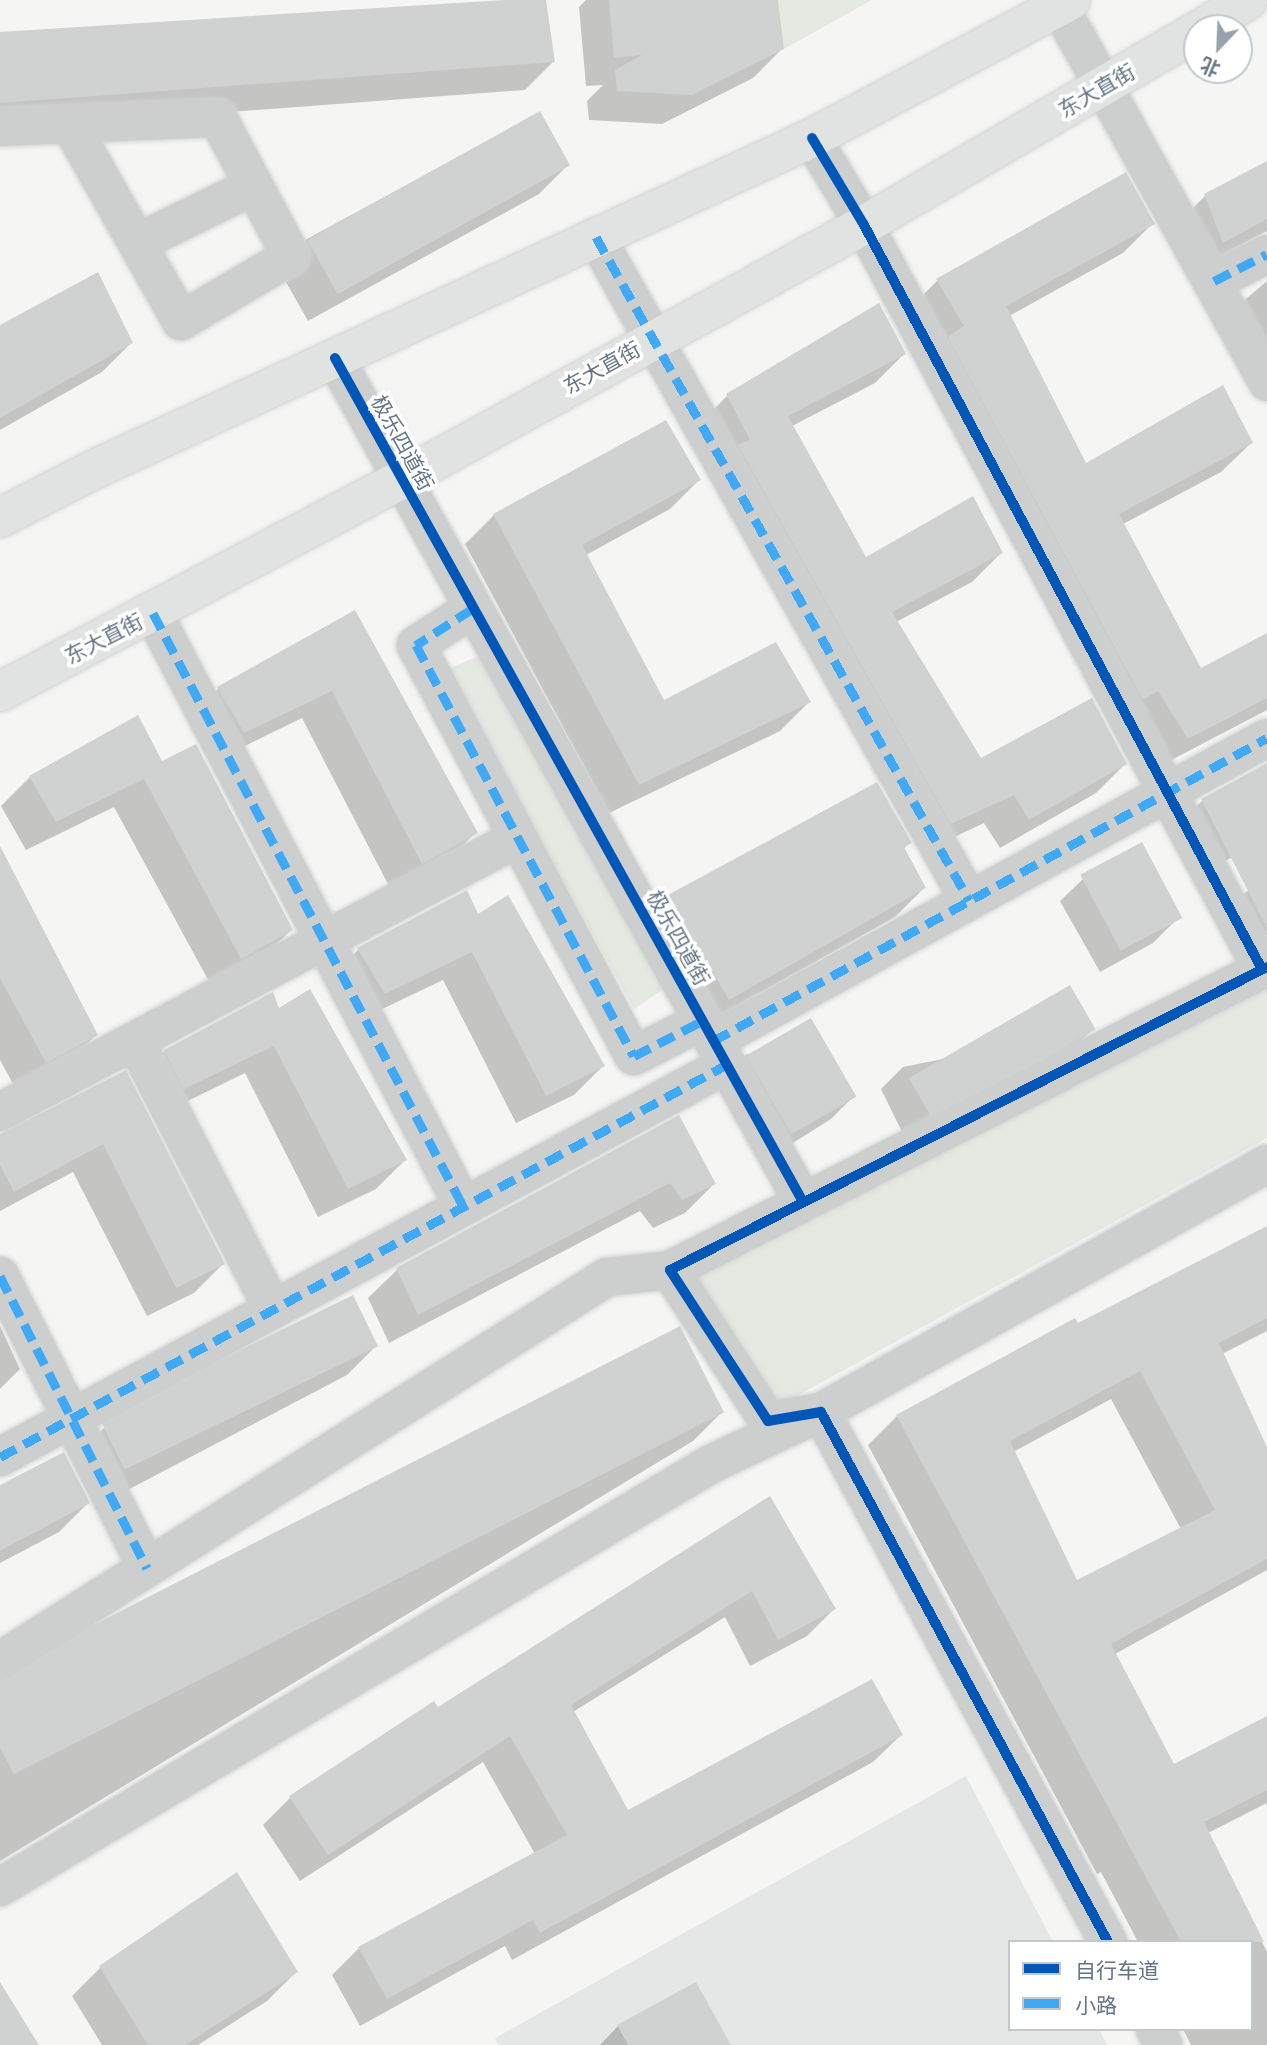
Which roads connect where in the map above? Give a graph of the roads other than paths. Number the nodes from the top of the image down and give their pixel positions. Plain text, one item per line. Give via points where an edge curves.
1 (1248, 0) edge
2 (1066, 2) edge
3 (1225, 14) edge
4 (1183, 40) edge
5 (1105, 88) junction
6 (70, 124) junction
7 (0, 127) edge
8 (812, 138) junction
9 (254, 186) junction
10 (864, 225) junction
11 (596, 237) junction
12 (137, 243) junction
13 (1267, 254) edge
14 (1214, 281) junction
15 (653, 339) junction
16 (335, 358) junction
17 (1267, 382) edge
18 (400, 480) junction
19 (0, 518) edge
20 (472, 609) junction
21 (153, 613) junction
22 (0, 692) edge
23 (1267, 738) edge
24 (1167, 791) junction
25 (518, 838) junction
26 (969, 900) junction
27 (322, 942) junction
28 (1265, 968) edge
29 (135, 1041) junction
30 (714, 1042) junction
31 (634, 1056) junction
32 (658, 1101) junction
33 (0, 1112) edge
34 (1267, 1164) edge
35 (802, 1200) junction
36 (463, 1206) junction
37 (670, 1270) junction
38 (0, 1276) edge
39 (273, 1309) junction
40 (821, 1412) junction
41 (71, 1418) junction
42 (0, 1457) edge
43 (148, 1568) junction
44 (0, 1661) edge
45 (0, 1887) edge
46 (1107, 1940) edge

1 - 3 main road
2 - 5 street
2 - 8 main road
4 - 5 main road, 东大直街
5 - 10 main road, 东大直街
5 - 14 street
6 - 7 street
6 - 9 street via 218,118
6 - 12 street
8 - 10 street
8 - 11 main road
9 - 12 street
9 - 12 street via 290,256 181,321
10 - 15 main road, 东大直街
10 - 24 street
11 - 15 street
11 - 16 main road
13 - 14 street
14 - 17 street
15 - 18 main road, 东大直街
15 - 26 street
16 - 18 street, 极乐四道街
16 - 19 main road
18 - 20 street, 极乐四道街
18 - 21 main road, 东大直街
20 - 25 street via 416,645
20 - 30 street, 极乐四道街
21 - 22 main road, 东大直街
21 - 27 street
23 - 24 street
24 - 26 street
24 - 28 street
25 - 27 street
25 - 31 street
26 - 30 street
27 - 29 street
27 - 36 street
28 - 35 street
29 - 33 street
29 - 39 street
30 - 31 street
30 - 32 street
30 - 35 street, 极乐四道街
31 - 32 street
32 - 36 street
34 - 40 street
35 - 37 street
36 - 39 street
37 - 40 street via 768,1421
37 - 43 street via 607,1277
38 - 41 street
39 - 41 street
40 - 45 street via 711,1464
40 - 46 street
41 - 42 street
41 - 43 street
43 - 44 street

